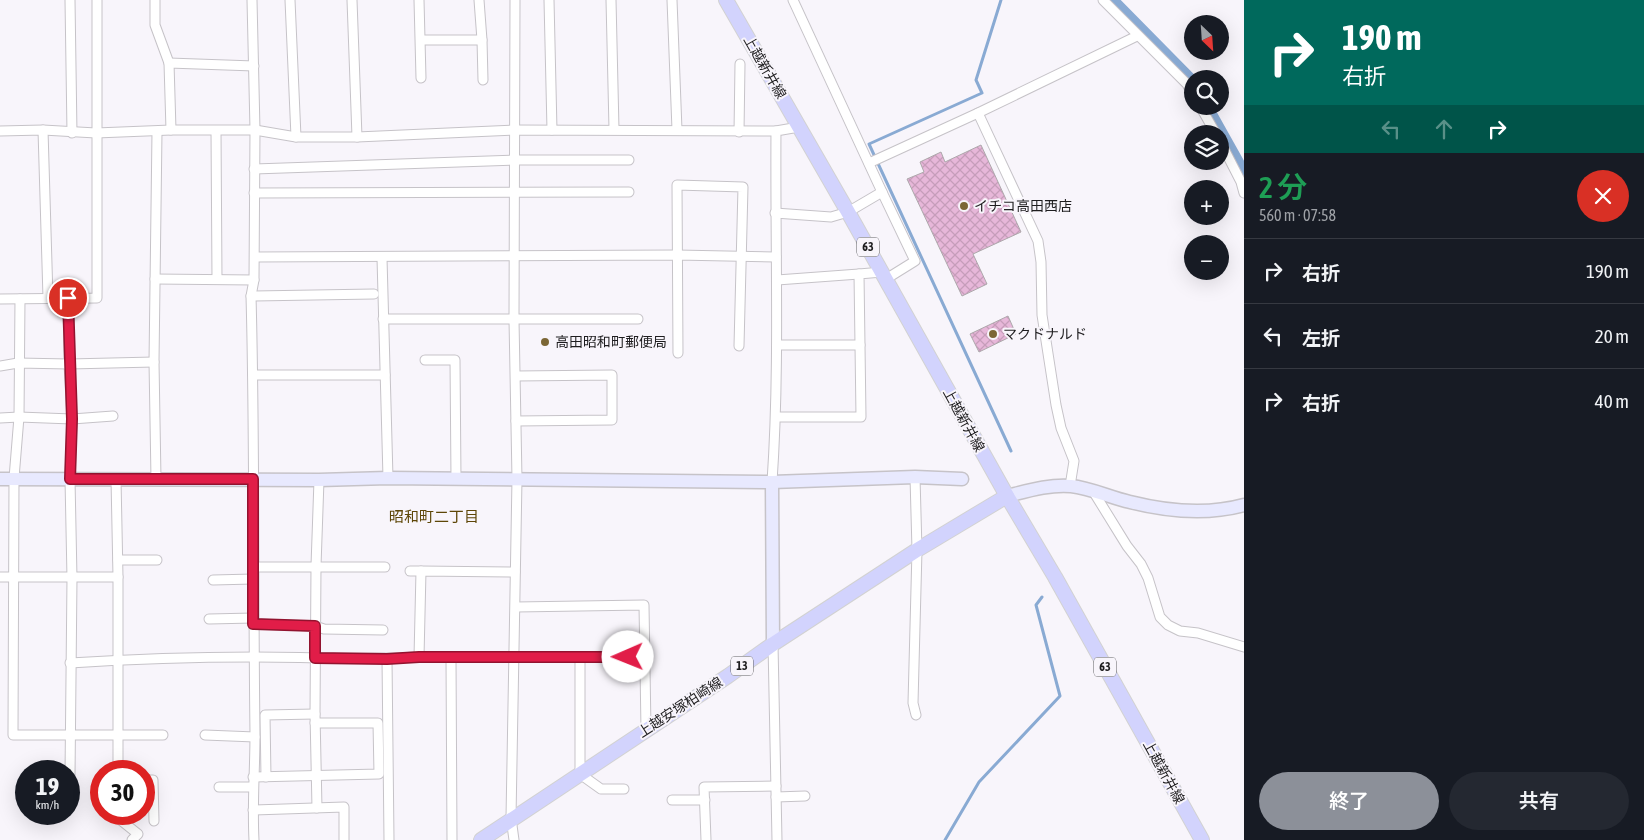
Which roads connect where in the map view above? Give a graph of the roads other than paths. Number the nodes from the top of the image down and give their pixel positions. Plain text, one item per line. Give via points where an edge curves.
1 (70, 0) edge
2 (97, 0) edge
3 (155, 0) edge
4 (252, 0) edge
5 (290, 0) edge
6 (352, 0) edge
7 (419, 0) edge
8 (479, 0) edge
9 (515, 0) edge
10 (549, 0) edge
11 (611, 0) edge
12 (672, 0) edge
13 (793, 0) edge
14 (1103, 0) edge
15 (729, 1) edge
16 (1137, 36) junction
17 (421, 40) junction
18 (482, 40) junction
19 (169, 62) junction
20 (740, 64) dead end
21 (254, 66) junction
22 (421, 78) dead end
23 (483, 80) dead end
24 (1184, 81) edge
25 (978, 113) junction
26 (799, 127) junction
27 (614, 129) junction
28 (43, 130) junction
29 (171, 130) junction
30 (255, 130) junction
31 (514, 130) junction
32 (552, 130) junction
33 (677, 130) junction
34 (0, 131) edge
35 (216, 131) junction
36 (776, 131) junction
37 (156, 132) junction
38 (739, 132) junction
39 (72, 133) junction
40 (96, 134) junction
41 (296, 137) junction
42 (357, 137) junction
43 (1229, 159) edge
44 (514, 160) junction
45 (629, 160) dead end
46 (869, 163) junction
47 (254, 169) junction
48 (515, 191) junction
49 (629, 192) dead end
50 (882, 192) junction
51 (254, 193) junction
52 (1244, 193) edge
53 (848, 212) junction
54 (775, 213) junction
55 (515, 255) junction
56 (678, 255) junction
57 (742, 256) junction
58 (255, 257) junction
59 (776, 257) junction
60 (382, 258) junction
61 (859, 274) junction
62 (884, 275) junction
63 (155, 279) junction
64 (217, 279) junction
65 (254, 280) junction
66 (777, 280) junction
67 (374, 294) dead end
68 (251, 296) junction
69 (0, 298) edge
70 (48, 298) junction
71 (68, 298) junction
72 (20, 299) junction
73 (383, 319) junction
74 (638, 319) dead end
75 (514, 320) junction
76 (777, 345) junction
77 (860, 345) junction
78 (739, 346) dead end
79 (678, 353) dead end
80 (425, 360) dead end
81 (154, 362) junction
82 (18, 363) junction
83 (69, 364) junction
84 (0, 366) edge
85 (253, 375) junction
86 (385, 375) junction
87 (516, 376) junction
88 (113, 416) dead end
89 (19, 417) junction
90 (776, 417) junction
91 (0, 418) edge
92 (72, 419) junction
93 (516, 421) junction
94 (915, 477) junction
95 (14, 478) junction
96 (388, 478) junction
97 (0, 479) edge
98 (70, 479) junction
99 (116, 479) junction
100 (156, 479) junction
101 (253, 479) junction
102 (456, 479) junction
103 (516, 479) junction
104 (962, 479) dead end
105 (319, 480) junction
106 (772, 482) junction
107 (1070, 486) junction
108 (1093, 492) junction
109 (1007, 496) junction
110 (1244, 505) edge
111 (917, 550) junction
112 (118, 560) junction
113 (157, 560) dead end
114 (316, 566) junction
115 (253, 567) junction
116 (385, 567) dead end
117 (410, 571) dead end
118 (421, 571) junction
119 (515, 572) junction
120 (0, 576) edge
121 (14, 577) junction
122 (118, 577) junction
123 (72, 578) junction
124 (253, 579) junction
125 (213, 580) dead end
126 (516, 606) junction
127 (209, 619) dead end
128 (253, 621) junction
129 (315, 626) junction
130 (383, 630) dead end
131 (773, 644) junction
132 (1244, 647) edge
133 (253, 657) junction
134 (419, 657) junction
135 (515, 657) junction
136 (644, 657) junction
137 (315, 658) junction
138 (451, 658) junction
139 (580, 658) junction
140 (387, 659) junction
141 (118, 660) junction
142 (70, 663) junction
143 (916, 715) dead end
144 (315, 718) junction
145 (646, 730) junction
146 (72, 734) junction
147 (163, 735) dead end
148 (205, 735) dead end
149 (117, 736) junction
150 (255, 737) junction
151 (71, 760) edge
152 (118, 760) edge
153 (580, 774) junction
154 (316, 775) junction
155 (266, 777) junction
156 (253, 782) junction
157 (776, 786) junction
158 (219, 787) dead end
159 (624, 789) dead end
160 (805, 796) dead end
161 (776, 797) junction
162 (672, 800) dead end
163 (705, 800) junction
164 (316, 808) junction
165 (252, 810) junction
166 (512, 818) junction
167 (127, 825) edge
168 (132, 840) edge
169 (254, 840) edge
170 (344, 840) edge
171 (389, 840) edge
172 (452, 840) edge
173 (481, 840) edge
174 (514, 840) edge
175 (706, 840) edge
176 (777, 840) edge
177 (1202, 840) edge

1 - 39 street
2 - 40 street
3 - 19 street via 155,25
4 - 21 street
5 - 41 street
6 - 42 street
7 - 17 street
8 - 18 street
9 - 31 street
10 - 32 street
11 - 27 street
12 - 33 street
13 - 46 street
14 - 16 street
15 - 26 main road, 上越新井線 / 63
16 - 24 street
16 - 25 street
17 - 18 street
17 - 22 street
18 - 23 street
19 - 21 street
19 - 29 street
20 - 38 street
21 - 30 street
25 - 46 street
25 - 107 street via 1038,241 1042,315 1056,405 1074,462
26 - 36 street
26 - 53 main road, 上越新井線 / 63
27 - 32 street
27 - 33 street
28 - 34 street
28 - 39 street
28 - 70 street
29 - 35 street
29 - 37 street
30 - 35 street
30 - 41 street
30 - 47 street
31 - 32 street
31 - 42 street
31 - 44 street
33 - 38 street
35 - 64 street
36 - 38 street
36 - 54 street
37 - 40 street
37 - 63 street
39 - 40 street
40 - 71 street via 97,298
41 - 42 street
43 - 52 street
44 - 45 street
44 - 47 street
44 - 48 street
46 - 50 street
47 - 51 street
48 - 49 street
48 - 51 street
48 - 55 street
50 - 53 street
50 - 62 street via 915,261
51 - 58 street
53 - 54 street via 831,217
53 - 62 main road, 上越新井線 / 63
54 - 59 street
55 - 56 street
55 - 60 street
55 - 75 street
56 - 57 street
56 - 57 street via 677,186 743,187
56 - 79 street
57 - 59 street
57 - 78 street
58 - 60 street
58 - 65 street
59 - 66 street
60 - 73 street
61 - 62 street
61 - 66 street
61 - 77 street
62 - 109 main road, 上越新井線 / 63
63 - 64 street
63 - 81 street
64 - 65 street
65 - 68 street
66 - 76 street
67 - 68 street
68 - 85 street
69 - 72 street
70 - 71 street
70 - 72 street
71 - 83 street
72 - 82 street
73 - 75 street
73 - 86 street
74 - 75 street
75 - 87 street
76 - 77 street
76 - 90 street
77 - 90 street via 861,416
80 - 102 street via 455,360
81 - 83 street
81 - 100 street
82 - 83 street
82 - 84 street
82 - 89 street
83 - 92 street
85 - 86 street
85 - 101 street
86 - 96 street
87 - 93 street
87 - 93 street via 612,374 612,420
88 - 92 street
89 - 91 street
89 - 92 street
89 - 95 street
90 - 106 street
92 - 98 street
93 - 103 street
94 - 104 street
94 - 106 street
94 - 111 street
95 - 97 street
95 - 98 street
95 - 121 street
96 - 102 street
96 - 105 street
98 - 99 street
98 - 123 street
99 - 100 street
99 - 112 street
100 - 101 street
101 - 105 street
101 - 115 street
102 - 103 street
103 - 106 street
103 - 119 street
105 - 114 street
106 - 131 street
107 - 108 street
107 - 109 street via 1035,489
108 - 110 street via 1167,509 1229,510
108 - 132 street via 1141,564 1160,617 1180,631
109 - 111 main road, 上越安塚柏崎線 / 13
109 - 177 main road, 上越新井線 / 63
111 - 131 main road, 上越安塚柏崎線 / 13
111 - 143 street via 913,703
112 - 113 street
112 - 122 street
114 - 115 street
114 - 116 street
114 - 129 street
115 - 124 street
117 - 118 street
118 - 119 street
118 - 134 street
119 - 126 street
120 - 121 street
121 - 123 street
121 - 146 street via 13,736
122 - 123 street
122 - 141 street
123 - 142 street
124 - 125 street
124 - 128 street
126 - 135 street
126 - 136 street via 644,605
127 - 128 street
128 - 129 street
128 - 133 street
129 - 130 street
129 - 137 street
131 - 145 main road, 上越安塚柏崎線 / 13
131 - 157 street
133 - 137 street
133 - 141 street
133 - 150 street
134 - 138 street
134 - 140 street
135 - 138 street
135 - 139 street
135 - 166 street
136 - 139 street
136 - 145 street
137 - 140 street
137 - 144 street
138 - 172 street
139 - 153 street
140 - 171 street
141 - 142 street
141 - 149 street
142 - 146 street
144 - 154 street
144 - 154 street via 378,722 379,774
144 - 155 street via 265,715
145 - 153 main road, 上越安塚柏崎線 / 13
146 - 149 street
146 - 151 street
147 - 149 street
148 - 150 street
149 - 152 street
150 - 156 street
153 - 159 street via 601,789
153 - 166 main road, 上越安塚柏崎線 / 13
154 - 155 street
154 - 164 street
155 - 156 street
156 - 158 street
156 - 165 street
157 - 161 street
157 - 163 street via 704,787
160 - 161 street
161 - 176 street
162 - 163 street
163 - 175 street
164 - 165 street
164 - 170 street via 344,807
165 - 169 street
166 - 173 main road, 上越安塚柏崎線 / 13
166 - 174 street
167 - 168 street via 138,834

